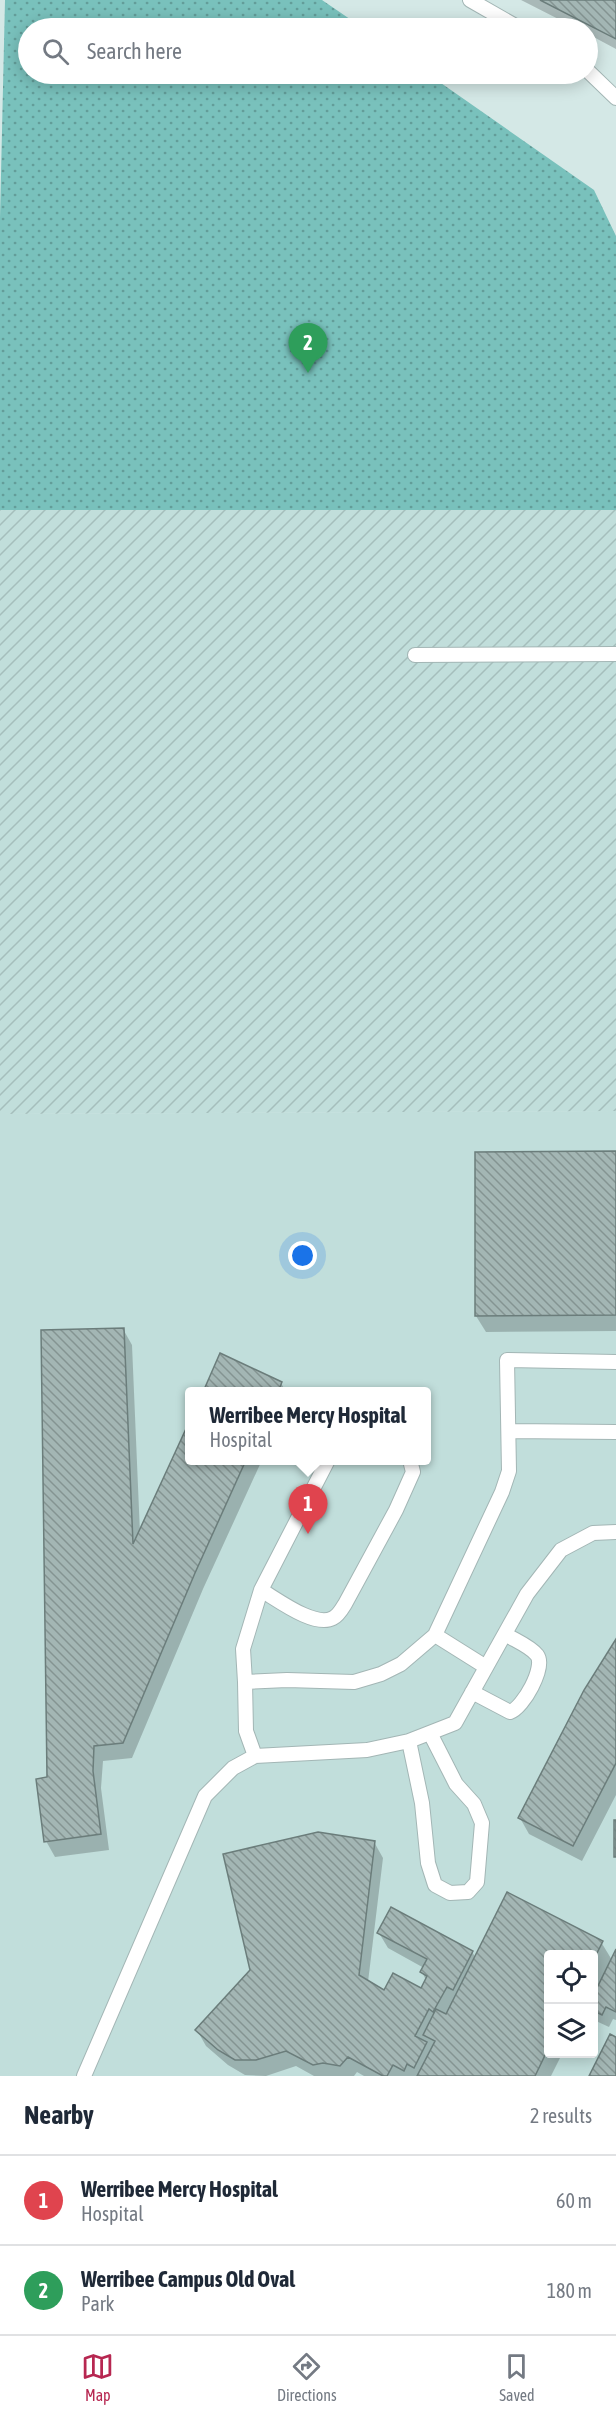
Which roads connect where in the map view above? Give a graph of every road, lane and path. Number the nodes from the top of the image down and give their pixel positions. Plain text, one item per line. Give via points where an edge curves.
1 (470, 0) edge
2 (502, 18) edge
3 (598, 81) edge
4 (616, 98) edge
5 (616, 654) edge
6 (415, 655) dead end
7 (616, 1362) edge
8 (509, 1431) junction
9 (616, 1432) edge
10 (326, 1465) edge
11 (411, 1465) edge
12 (616, 1533) edge
13 (261, 1590) junction
14 (505, 1634) junction
15 (435, 1635) junction
16 (486, 1667) junction
17 (245, 1682) junction
18 (472, 1692) junction
19 (430, 1733) junction
20 (409, 1741) junction
21 (255, 1756) junction
22 (84, 2076) edge

1 - 2 lane
3 - 4 lane
5 - 6 lane
7 - 8 lane via 507,1360
8 - 9 lane
8 - 15 lane via 509,1471 502,1492
10 - 13 lane
11 - 13 lane via 412,1472 396,1510 335,1618 321,1622
12 - 14 lane via 593,1533 561,1550 526,1594
13 - 17 lane via 243,1649
14 - 16 lane
14 - 18 lane via 536,1654 540,1661 533,1684 516,1710 510,1712
15 - 16 lane
15 - 17 lane via 401,1664 354,1682
16 - 18 lane
17 - 21 lane via 246,1731
18 - 19 lane via 455,1723
19 - 20 lane
19 - 20 lane via 456,1784 474,1804 482,1823 477,1882 468,1892 450,1893 435,1885
20 - 21 lane via 367,1750
21 - 22 lane via 233,1768 205,1796

